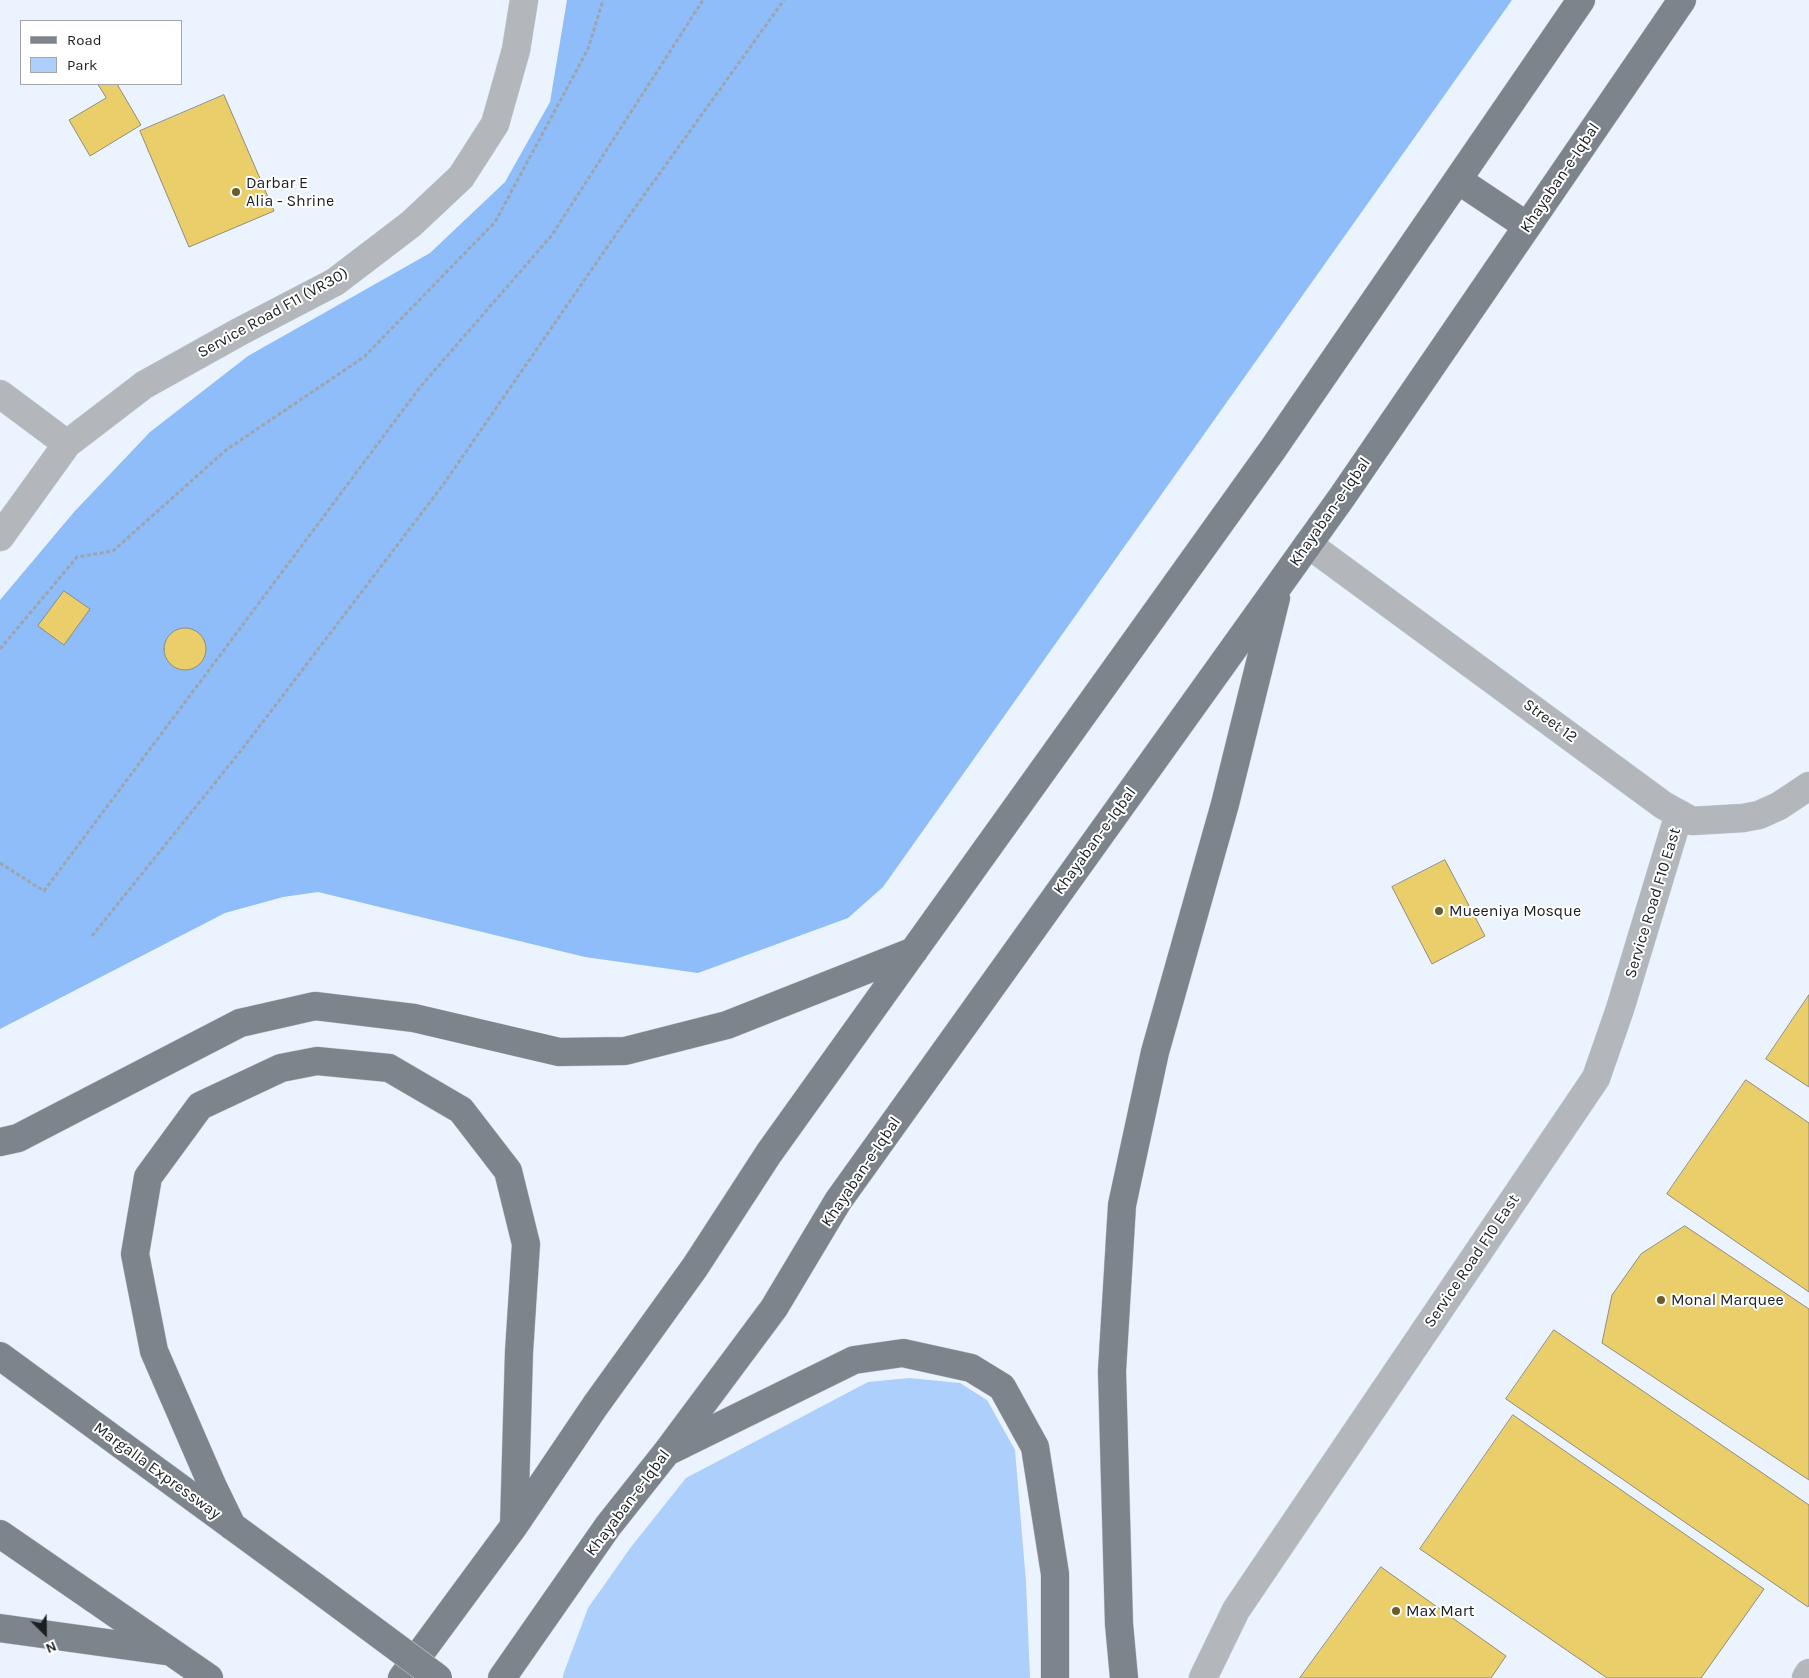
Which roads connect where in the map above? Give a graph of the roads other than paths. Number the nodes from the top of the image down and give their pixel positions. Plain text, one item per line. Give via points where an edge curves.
1 (524, 0) edge
2 (1581, 0) edge
3 (1682, 0) edge
4 (1458, 180) junction
5 (1527, 226) junction
6 (0, 394) edge
7 (67, 444) junction
8 (0, 537) edge
9 (1308, 544) junction
10 (1279, 584) junction
11 (1809, 786) edge
12 (1680, 814) junction
13 (914, 951) junction
14 (0, 1142) edge
15 (0, 1356) edge
16 (666, 1453) junction
17 (232, 1526) junction
18 (514, 1526) junction
19 (0, 1534) edge
20 (0, 1628) edge
21 (171, 1652) junction
22 (1809, 1673) edge
23 (209, 1678) edge
24 (402, 1678) edge
25 (438, 1678) edge
26 (502, 1678) edge
27 (1055, 1678) edge
28 (1124, 1678) edge
29 (1203, 1678) edge
30 (1806, 1678) edge

1 - 7 street, Service Road F11 (VR30) via 516,50 495,124 460,177 411,224 335,282 144,385
2 - 4 main road
3 - 5 main road, Khayaban-e-Iqbal
4 - 5 main road
4 - 13 main road via 1268,457
5 - 9 main road, Khayaban-e-Iqbal
6 - 7 street
7 - 8 street, Service Road F11 (VR30)
9 - 10 main road, Khayaban-e-Iqbal
9 - 12 street, Street 12
10 - 16 main road, Khayaban-e-Iqbal via 838,1201 774,1308
10 - 28 main road via 1225,804 1155,1052 1122,1205 1112,1371 1119,1624
11 - 12 street, Street 12 via 1759,815 1692,821
12 - 29 street, Service Road F10 East via 1596,1078 1236,1610
13 - 14 main road via 727,1025 625,1051 559,1052 414,1018 316,1006 240,1023 26,1133
13 - 18 main road via 769,1153 695,1267
15 - 17 main road, Margalla Expressway
16 - 26 main road, Khayaban-e-Iqbal via 608,1526
16 - 27 main road via 854,1360 903,1353 971,1368 1002,1387 1035,1447 1055,1574
17 - 18 main road via 154,1352 135,1254 148,1177 200,1106 281,1068 317,1061 389,1068 461,1110 508,1171 526,1244
17 - 25 main road, Margalla Expressway, bridge
18 - 24 main road
19 - 21 main road
20 - 21 main road
21 - 23 main road
22 - 30 street

